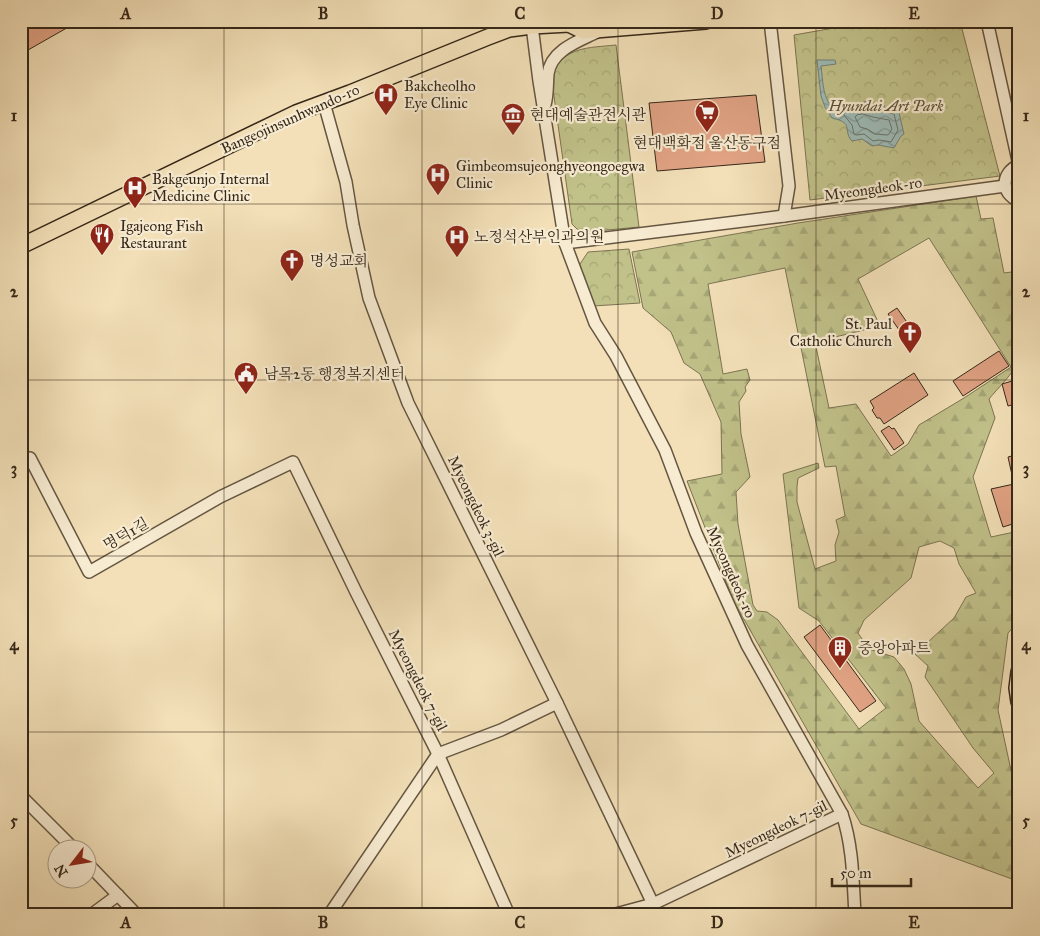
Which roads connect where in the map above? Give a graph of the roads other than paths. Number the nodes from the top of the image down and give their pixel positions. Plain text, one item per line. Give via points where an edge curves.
1 (706, 21) edge
2 (770, 21) edge
3 (987, 21) edge
4 (571, 22) edge
5 (532, 26) junction
6 (602, 30) junction
7 (324, 103) junction
8 (544, 112) junction
9 (1019, 165) edge
10 (1005, 186) junction
11 (1019, 201) edge
12 (784, 216) junction
13 (565, 243) junction
14 (21, 246) edge
15 (26, 461) edge
16 (292, 462) joint
17 (1019, 672) edge
18 (1019, 702) edge
19 (557, 703) junction
20 (438, 754) junction
21 (21, 796) edge
22 (842, 814) junction
23 (63, 838) edge
24 (98, 874) edge
25 (118, 895) junction
26 (653, 904) junction
27 (91, 915) edge
28 (137, 915) edge
29 (329, 915) edge
30 (509, 915) edge
31 (612, 915) edge
32 (856, 915) edge

1 - 6 main road, Bangeojinsunhwando-ro
2 - 12 street via 789,186
3 - 9 street
4 - 5 main road, Bangeojinsunhwando-ro
4 - 6 main road, Bangeojinsunhwando-ro via 583,31
5 - 7 main road, Bangeojinsunhwando-ro via 488,36
5 - 8 street, Myeongdeok-ro
6 - 8 street via 568,47 555,58 549,71
7 - 14 main road, Bangeojinsunhwando-ro via 296,113
7 - 19 street, Myeongdeok 3-gil via 346,182 369,298 408,403
8 - 13 street, Myeongdeok-ro
9 - 10 street via 1009,171
10 - 11 street via 1011,197
10 - 12 street, Myeongdeok-ro
12 - 13 street, Myeongdeok-ro
13 - 22 street, Myeongdeok-ro via 594,323 616,356 665,450 696,533 747,645
15 - 16 street, 명덕1길 via 89,572 220,497
16 - 20 street, Myeongdeok 7-gil
17 - 18 main road
19 - 20 street via 502,730
19 - 26 street, Myeongdeok 3-gil
20 - 29 street
20 - 30 street, Myeongdeok 7-gil
21 - 23 street
22 - 26 street, Myeongdeok 7-gil
22 - 32 street, Myeongdeok-ro via 853,870
24 - 25 street
25 - 27 street
25 - 28 street
26 - 31 street, Myeongdeok 7-gil

